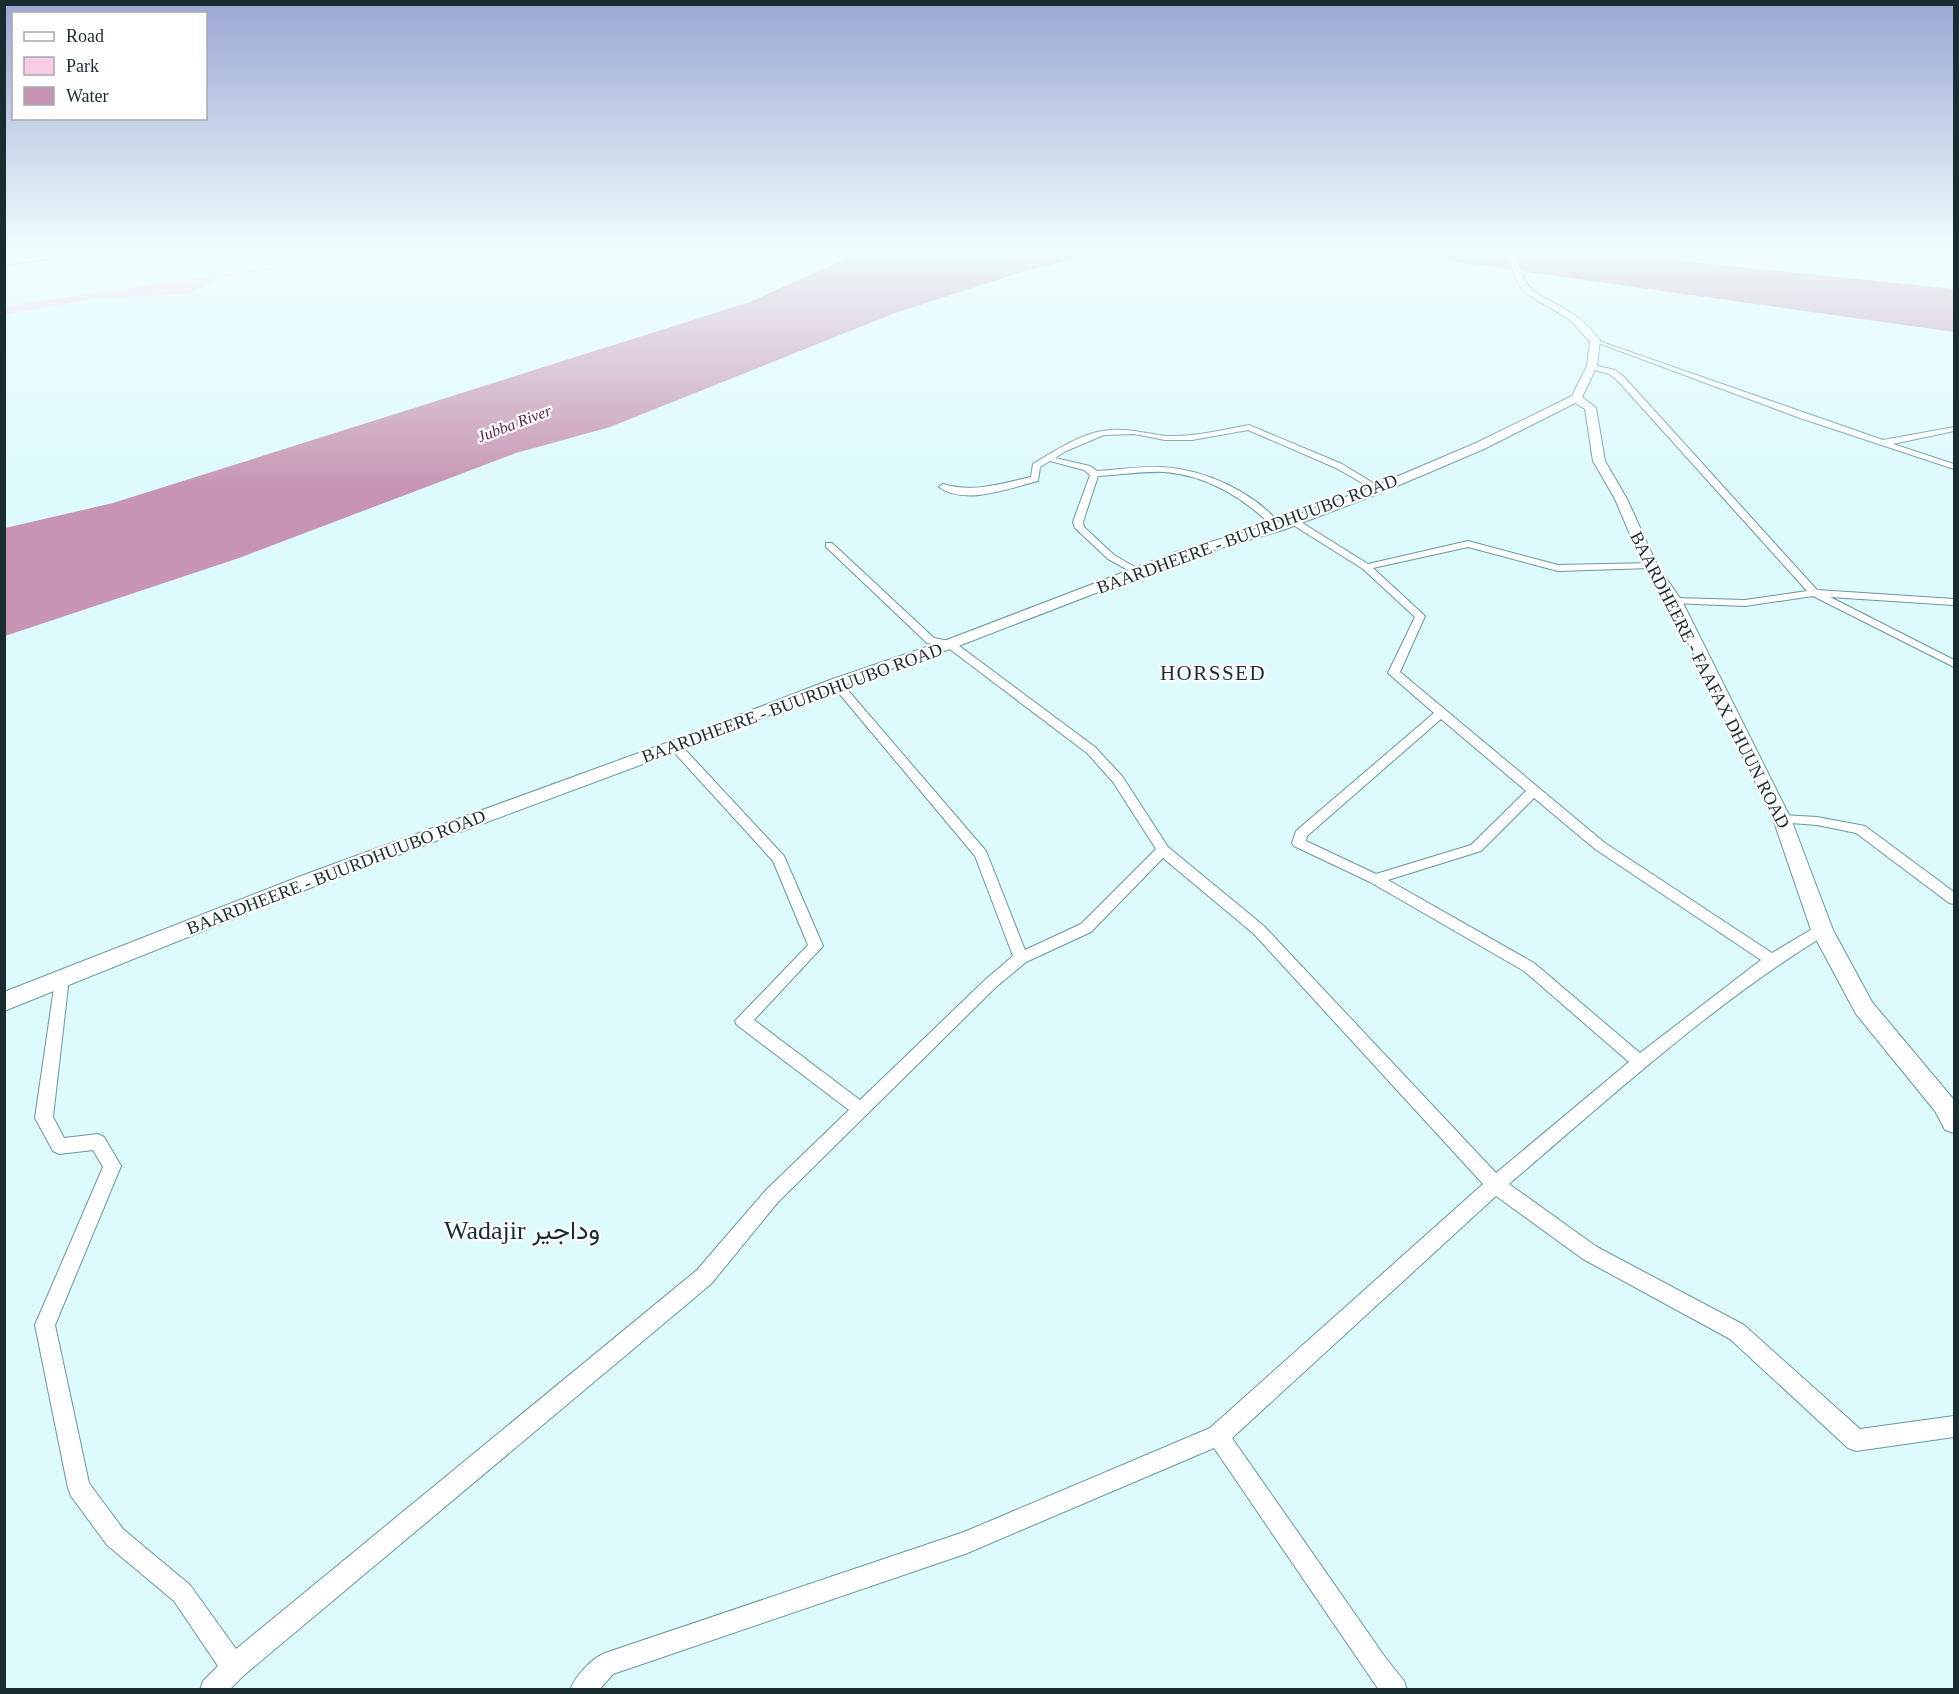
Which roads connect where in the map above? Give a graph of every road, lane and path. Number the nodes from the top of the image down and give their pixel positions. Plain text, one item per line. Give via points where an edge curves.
1 (1585, 331) edge
2 (1595, 340) junction
3 (1592, 366) junction
4 (1576, 398) junction
5 (1954, 429) edge
6 (1883, 442) junction
7 (1051, 459) junction
8 (1954, 467) edge
9 (1095, 474) junction
10 (943, 487) dead end
11 (1379, 489) junction
12 (1286, 524) junction
13 (829, 545) dead end
14 (1650, 565) junction
15 (1366, 567) junction
16 (1137, 573) junction
17 (1814, 593) junction
18 (1675, 601) junction
19 (1954, 602) edge
20 (950, 644) junction
21 (1954, 664) edge
22 (836, 683) junction
23 (1441, 713) junction
24 (675, 746) junction
25 (1533, 792) junction
26 (1782, 819) junction
27 (1163, 850) junction
28 (1375, 879) junction
29 (1954, 899) edge
30 (1822, 930) junction
31 (1021, 958) junction
32 (1772, 960) junction
33 (61, 978) junction
34 (4, 1002) edge
35 (1640, 1062) junction
36 (861, 1110) junction
37 (1951, 1111) edge
38 (1495, 1185) junction
39 (1954, 1428) edge
40 (1218, 1436) junction
41 (234, 1667) junction
42 (212, 1689) edge
43 (582, 1689) edge
44 (1395, 1689) edge

1 - 2 main road
2 - 3 main road
2 - 6 street
3 - 4 main road
3 - 17 street via 1622,379
4 - 11 main road, BAARDHEERE - BUURDHUUBO ROAD via 1480,446
4 - 14 main road, BAARDHEERE - FAAFAX DHUUN ROAD via 1590,408 1599,461
5 - 6 street
6 - 8 street
7 - 9 street via 1087,468
7 - 10 street via 1036,466 1035,479 954,493
7 - 11 street via 1063,449 1103,434 1134,432 1192,438 1249,427 1329,461
9 - 12 street via 1173,471 1231,489
9 - 16 street via 1078,522 1080,528 1111,557
11 - 12 main road, BAARDHEERE - BUURDHUUBO ROAD
12 - 15 street
12 - 16 main road, BAARDHEERE - BUURDHUUBO ROAD via 1184,554
13 - 20 street via 931,641
14 - 15 street via 1558,568 1468,544
14 - 18 main road, BAARDHEERE - FAAFAX DHUUN ROAD
15 - 23 street via 1420,616 1394,673
16 - 20 main road, BAARDHEERE - BUURDHUUBO ROAD
17 - 18 street via 1745,603
17 - 19 street
17 - 21 street
18 - 26 main road, BAARDHEERE - FAAFAX DHUUN ROAD
20 - 22 main road, BAARDHEERE - BUURDHUUBO ROAD
20 - 27 street via 1091,750 1118,779
22 - 24 main road, BAARDHEERE - BUURDHUUBO ROAD
22 - 31 street via 981,854
23 - 25 street
23 - 28 street via 1301,834 1299,843
24 - 33 main road, BAARDHEERE - BUURDHUUBO ROAD via 319,877
24 - 36 street via 779,859 816,946 743,1021
25 - 28 street via 1476,848
25 - 32 street via 1600,846
26 - 29 street via 1860,829
26 - 30 main road, BAARDHEERE - FAAFAX DHUUN ROAD
27 - 31 street via 1086,928
27 - 38 street via 1258,930
28 - 35 street via 1529,967
30 - 32 street
30 - 37 main road, BAARDHEERE - FAAFAX DHUUN ROAD via 1864,1008
31 - 36 street
32 - 35 street
33 - 34 main road, BAARDHEERE - BUURDHUUBO ROAD
33 - 41 street via 44,1118 59,1146 98,1142 112,1166 45,1325 79,1488 115,1537 182,1593
35 - 38 street
36 - 41 street via 772,1196 704,1277
38 - 39 street via 1590,1253 1737,1332 1856,1440
38 - 40 street
40 - 43 street via 965,1543 604,1665
40 - 44 street
41 - 42 street

